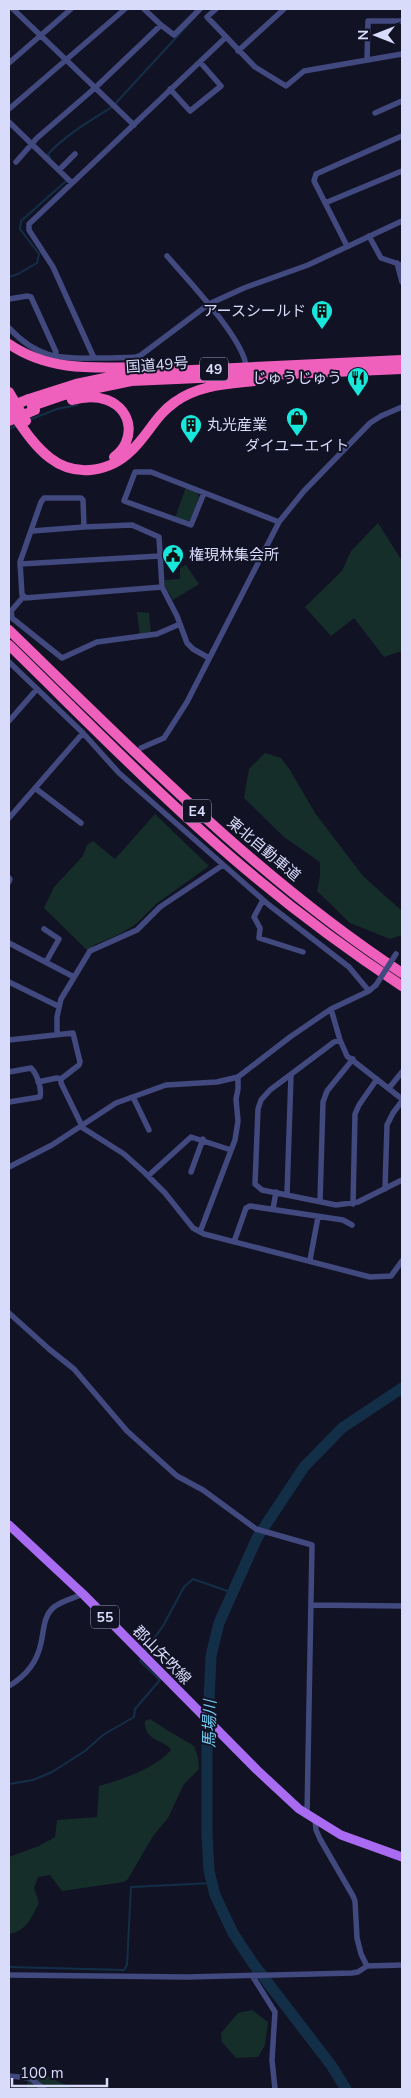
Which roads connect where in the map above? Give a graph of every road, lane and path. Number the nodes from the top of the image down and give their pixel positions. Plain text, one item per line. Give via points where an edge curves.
1 (71, 9) edge
2 (125, 9) edge
3 (144, 9) edge
4 (200, 9) edge
5 (216, 9) edge
6 (284, 9) edge
7 (13, 10) edge
8 (207, 17) junction
9 (402, 21) edge
10 (161, 25) junction
11 (41, 35) junction
12 (225, 38) junction
13 (238, 51) junction
14 (402, 54) edge
15 (66, 60) junction
16 (367, 60) junction
17 (200, 62) junction
18 (9, 63) edge
19 (96, 87) junction
20 (170, 90) junction
21 (402, 101) edge
22 (9, 110) edge
23 (375, 113) dead end
24 (9, 122) edge
25 (134, 125) junction
26 (402, 136) edge
27 (32, 144) junction
28 (75, 154) dead end
29 (16, 162) dead end
30 (58, 170) junction
31 (402, 171) edge
32 (72, 183) junction
33 (325, 203) junction
34 (402, 221) edge
35 (369, 236) junction
36 (348, 246) junction
37 (167, 256) dead end
38 (400, 264) edge
39 (402, 282) edge
40 (9, 299) edge
41 (209, 304) junction
42 (9, 328) edge
43 (9, 344) edge
44 (55, 356) junction
45 (94, 358) junction
46 (402, 360) edge
47 (246, 367) junction
48 (402, 369) edge
49 (318, 374) junction
50 (9, 392) edge
51 (32, 405) junction
52 (9, 407) edge
53 (402, 407) edge
54 (9, 416) edge
55 (9, 421) edge
56 (204, 493) junction
57 (279, 522) junction
58 (84, 527) junction
59 (32, 531) junction
60 (160, 556) junction
61 (20, 564) junction
62 (162, 587) junction
63 (24, 596) junction
64 (180, 624) junction
65 (9, 630) edge
66 (9, 645) edge
67 (209, 658) junction
68 (9, 662) edge
69 (37, 689) junction
70 (9, 721) edge
71 (83, 733) junction
72 (141, 748) dead end
73 (125, 766) dead end
74 (119, 773) junction
75 (35, 788) junction
76 (9, 818) edge
77 (81, 823) dead end
78 (223, 864) junction
79 (263, 900) junction
80 (44, 929) dead end
81 (9, 943) edge
82 (302, 952) dead end
83 (396, 954) dead end
84 (46, 962) junction
85 (402, 973) edge
86 (74, 977) junction
87 (9, 982) edge
88 (402, 986) edge
89 (369, 991) junction
90 (58, 1006) junction
91 (330, 1009) junction
92 (57, 1034) junction
93 (9, 1040) edge
94 (340, 1040) junction
95 (353, 1059) junction
96 (9, 1072) edge
97 (402, 1072) edge
98 (291, 1075) junction
99 (238, 1077) junction
100 (61, 1079) junction
101 (377, 1079) junction
102 (38, 1082) junction
103 (389, 1088) junction
104 (133, 1097) junction
105 (402, 1100) edge
106 (9, 1102) edge
107 (81, 1125) junction
108 (149, 1130) dead end
109 (203, 1139) junction
110 (231, 1150) junction
111 (9, 1167) edge
112 (190, 1172) dead end
113 (148, 1176) junction
114 (402, 1180) edge
115 (385, 1189) junction
116 (276, 1192) junction
117 (287, 1194) junction
118 (320, 1201) junction
119 (353, 1204) junction
120 (273, 1210) junction
121 (318, 1217) junction
122 (352, 1225) dead end
123 (200, 1232) junction
124 (234, 1242) junction
125 (310, 1260) junction
126 (402, 1261) edge
127 (9, 1313) edge
128 (9, 1525) edge
129 (84, 1594) junction
130 (312, 1605) junction
131 (402, 1606) edge
132 (9, 1686) edge
133 (311, 1817) junction
134 (402, 1857) edge
135 (402, 1965) edge
136 (367, 1966) junction
137 (9, 1975) edge
138 (255, 1977) junction
139 (9, 2076) edge
140 (44, 2089) edge
141 (275, 2089) edge

1 - 11 street
2 - 15 street
3 - 10 street
4 - 8 street
4 - 10 street via 174,35
5 - 8 street
6 - 13 street
7 - 11 street
8 - 12 street
9 - 16 street via 367,22
10 - 19 street
11 - 15 street
11 - 18 street
12 - 13 street
12 - 17 street
13 - 16 street via 255,67 286,86 304,71
14 - 16 street
15 - 19 street
15 - 22 street
17 - 20 street
17 - 20 street via 222,86 190,111
19 - 25 street
19 - 27 street
20 - 25 street
21 - 23 street
24 - 27 street
25 - 32 street
26 - 33 street via 316,174 314,181
27 - 29 street
27 - 30 street
28 - 30 street
30 - 32 street
31 - 33 street
32 - 45 street via 28,227 53,267
33 - 36 street
34 - 35 street
35 - 36 street
35 - 38 street via 381,258
36 - 41 street via 308,266
37 - 41 street
38 - 39 street
40 - 44 street via 31,298
41 - 45 street via 141,355
41 - 47 street via 244,352
42 - 44 street via 28,345
43 - 47 highway via 31,357 67,367
44 - 45 street
46 - 47 highway, 国道49号 / 49
47 - 51 highway, 国道49号 / 49 via 112,376 76,384
48 - 49 highway, 国道49号 / 49
49 - 51 highway, 国道49号 / 49 via 131,381
49 - 52 highway via 214,386 193,392 160,414 134,449 120,461 105,468 88,470 74,469 50,458 28,435
50 - 51 highway via 40,440 66,460 85,464 106,462 121,452 129,437 126,416 116,405 100,398
51 - 52 highway, 国道49号 / 49, bridge
51 - 54 highway, 国道49号 / 49
51 - 55 highway, bridge
53 - 57 street via 370,423 304,491
56 - 56 street via 151,472 135,472 124,501 192,525
56 - 57 street
57 - 67 street
58 - 59 street
58 - 59 street via 81,498 44,498
58 - 60 street via 132,525 159,537
59 - 61 street
60 - 61 street
60 - 62 street
61 - 63 street
62 - 63 street
62 - 64 street
63 - 64 street via 12,610 12,618 62,658 97,642 157,634
64 - 67 street via 193,649
65 - 85 highway, 東北自動車道 / E4 via 237,847 313,910
66 - 88 highway, 東北自動車道 / E4 via 159,790 256,878 320,929
67 - 72 street via 164,738
68 - 69 street
69 - 70 street
69 - 71 street
71 - 74 street
71 - 75 street
73 - 74 street
74 - 78 street
75 - 76 street
75 - 77 street
78 - 79 street
78 - 86 street via 160,907 137,930 90,951
79 - 82 street via 254,917 260,928 259,938
79 - 89 street via 349,967
80 - 84 street via 59,940
81 - 84 street
83 - 89 street, bridge
84 - 86 street
86 - 90 street
87 - 90 street
89 - 91 street
90 - 92 street
91 - 94 street
91 - 99 street
92 - 93 street
92 - 100 street via 71,1032 75,1035 80,1062
94 - 95 street via 347,1056
94 - 98 street
95 - 101 street
95 - 118 street via 326,1091 323,1102
96 - 102 street via 31,1068
97 - 103 street
98 - 116 street via 265,1094 258,1109 255,1184 259,1189
98 - 117 street
99 - 104 street via 217,1082 166,1085
99 - 110 street via 238,1123
100 - 102 street
100 - 107 street via 61,1086
101 - 103 street
101 - 119 street via 359,1104 356,1114
102 - 106 street via 40,1097
103 - 105 street
104 - 107 street via 116,1103
104 - 108 street
105 - 115 street via 387,1125
107 - 111 street via 52,1145
107 - 113 street via 124,1154
109 - 110 street
109 - 112 street
109 - 113 street via 188,1138
110 - 123 street
113 - 123 street
114 - 115 street
115 - 119 street
116 - 117 street
116 - 120 street
117 - 118 street
118 - 119 street via 336,1205
120 - 121 street
120 - 124 street via 246,1208
121 - 122 street via 342,1220
121 - 125 street
123 - 124 street
124 - 125 street
125 - 126 street via 370,1277 391,1276
127 - 130 street via 74,1369 127,1431 177,1476 203,1490 256,1529 312,1545
128 - 129 main road, 郡山矢吹線 / 55
129 - 132 street via 55,1606 48,1614 33,1664 24,1676
129 - 133 main road, 郡山矢吹線 / 55 via 279,1791
130 - 131 street
130 - 133 street
133 - 134 main road, 郡山矢吹線 / 55 via 341,1835
133 - 136 street via 356,1902 356,1930
135 - 136 street
136 - 138 street via 352,1973
137 - 138 street
138 - 141 street via 275,2012 272,2060
139 - 140 street via 30,2078

